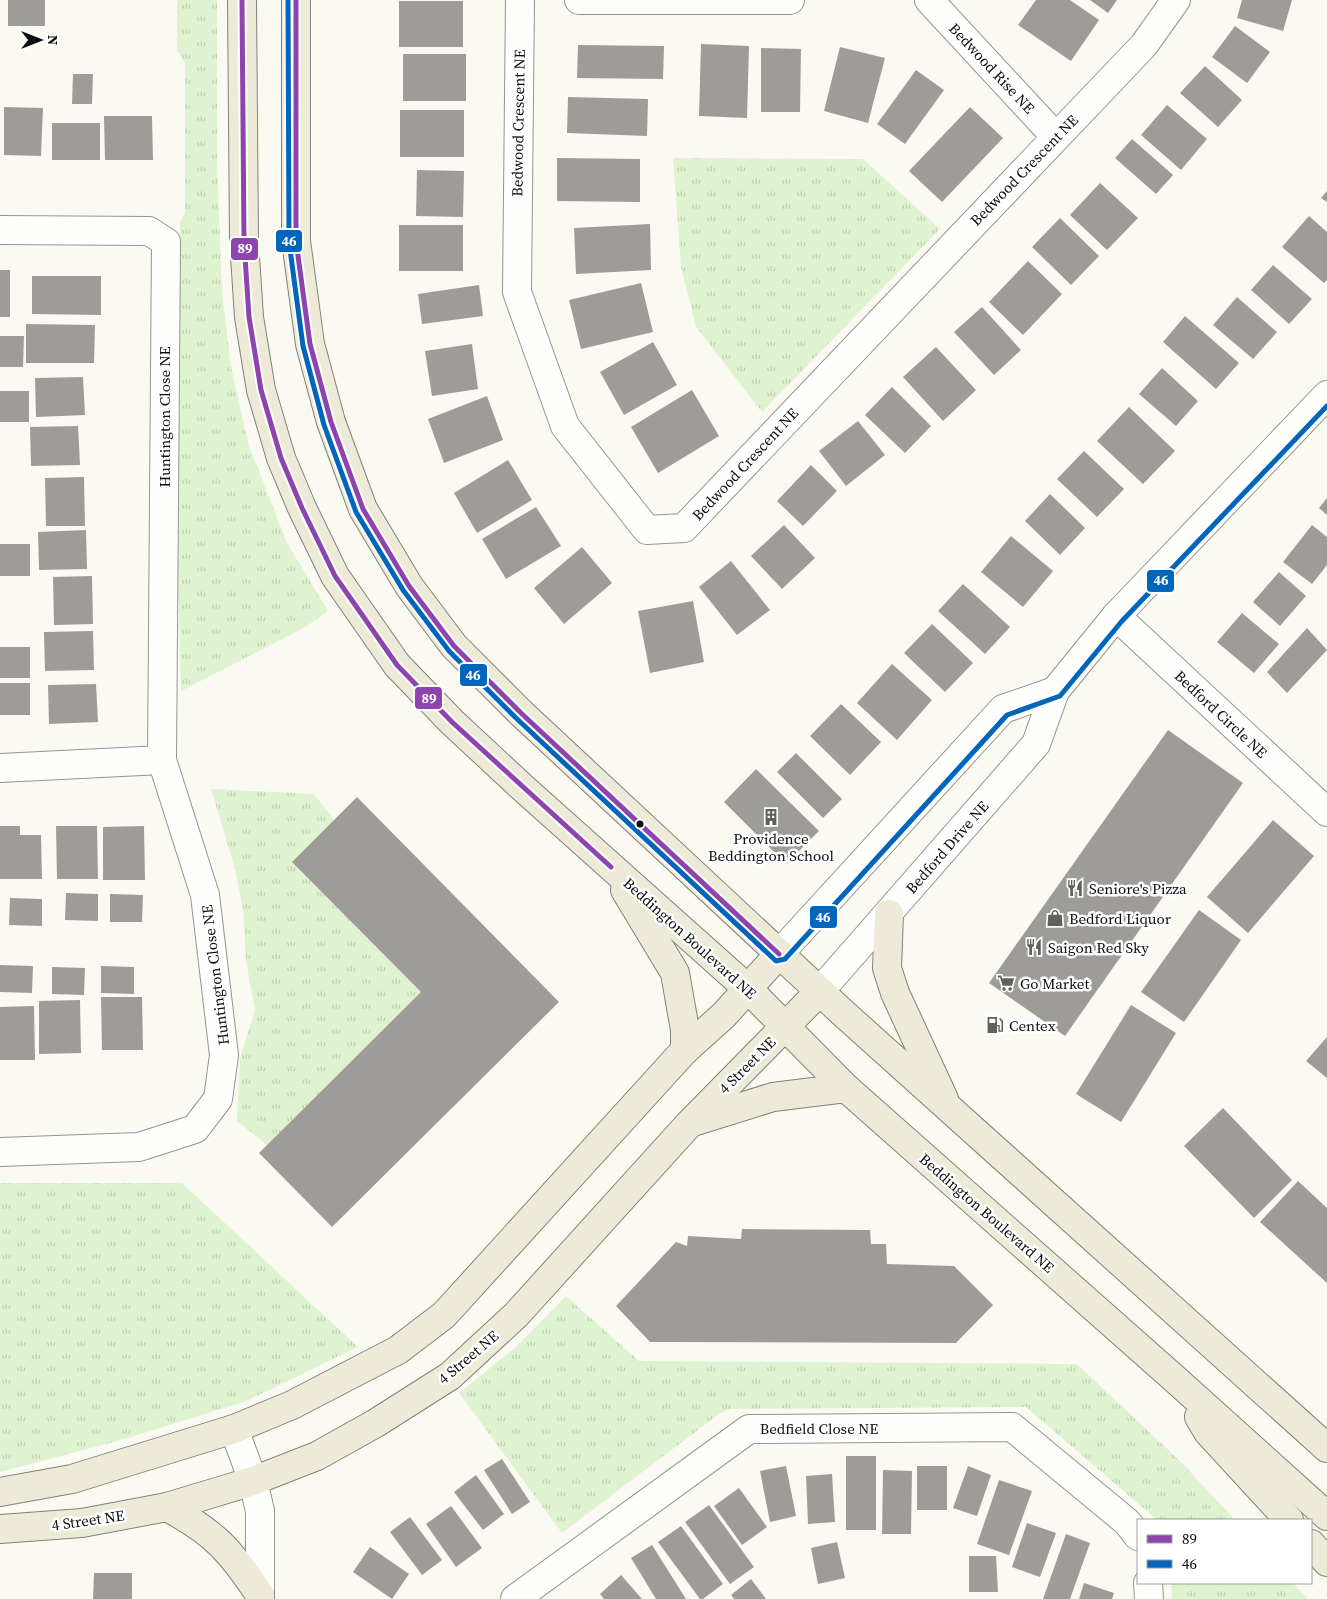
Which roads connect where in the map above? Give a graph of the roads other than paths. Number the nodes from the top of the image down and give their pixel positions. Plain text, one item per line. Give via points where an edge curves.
1 (242, 0) edge
2 (296, 0) edge
3 (520, 0) edge
4 (579, 0) edge
5 (790, 0) edge
6 (929, 0) edge
7 (1176, 0) edge
8 (1055, 136) junction
9 (0, 230) edge
10 (1327, 395) edge
11 (1116, 616) junction
12 (1055, 692) junction
13 (162, 760) junction
14 (0, 768) edge
15 (1327, 812) edge
16 (611, 867) junction
17 (889, 914) junction
18 (779, 954) junction
19 (748, 989) junction
20 (820, 991) junction
21 (785, 1026) junction
22 (685, 1050) junction
23 (846, 1088) junction
24 (949, 1109) junction
25 (690, 1123) junction
26 (0, 1152) edge
27 (1176, 1380) junction
28 (234, 1429) junction
29 (1327, 1448) edge
30 (253, 1481) junction
31 (0, 1492) edge
32 (167, 1507) junction
33 (1327, 1516) edge
34 (1288, 1519) edge
35 (0, 1528) edge
36 (1137, 1535) edge
37 (1312, 1545) edge
38 (1327, 1562) edge
39 (1148, 1584) edge
40 (260, 1597) edge
41 (515, 1599) edge
42 (1149, 1599) edge

1 - 16 main road, Beddington Boulevard NE via 244,241 249,317 261,390 294,491 335,576 397,665 452,722
2 - 18 main road via 296,241 310,344 331,422 363,509 409,586 454,646 521,713
3 - 8 street, Bedwood Crescent NE via 517,292 565,426 647,530 684,528
4 - 5 street
6 - 8 street, Bedwood Rise NE
7 - 8 street, Bedwood Crescent NE via 1144,45
9 - 13 street, Huntington Close NE via 149,232 166,242
10 - 11 street, Bedford Drive NE
11 - 12 street, Bedford Drive NE
11 - 15 street, Bedford Circle NE
12 - 17 street, Bedford Drive NE via 1036,744
12 - 18 street via 1003,709
13 - 14 street
13 - 26 street, Huntington Close NE via 205,895 224,1056 218,1099 195,1129 139,1147
16 - 19 main road, Beddington Boulevard NE
16 - 22 main road via 675,973
17 - 20 street, Bedford Drive NE
17 - 24 main road via 887,968 895,993
18 - 19 main road
18 - 20 main road
19 - 21 main road, Beddington Boulevard NE
19 - 22 main road
20 - 21 main road, 4 Street NE
20 - 24 main road
21 - 23 main road, Beddington Boulevard NE
21 - 25 main road, 4 Street NE
22 - 28 main road via 444,1315 398,1350 292,1405
23 - 25 main road via 773,1097
23 - 27 main road, Beddington Boulevard NE
24 - 29 main road
25 - 30 main road, 4 Street NE via 516,1315 450,1376 317,1456
27 - 33 main road, Beddington Boulevard NE
27 - 34 main road via 1208,1432
28 - 30 street
28 - 31 main road via 72,1479
30 - 32 main road, 4 Street NE
30 - 40 street via 260,1511
32 - 35 main road, 4 Street NE via 82,1523
32 - 40 main road via 207,1530 221,1543 236,1558
36 - 41 street, Bedfield Close NE via 1127,1522 1012,1427 748,1429
37 - 38 main road
39 - 42 street

